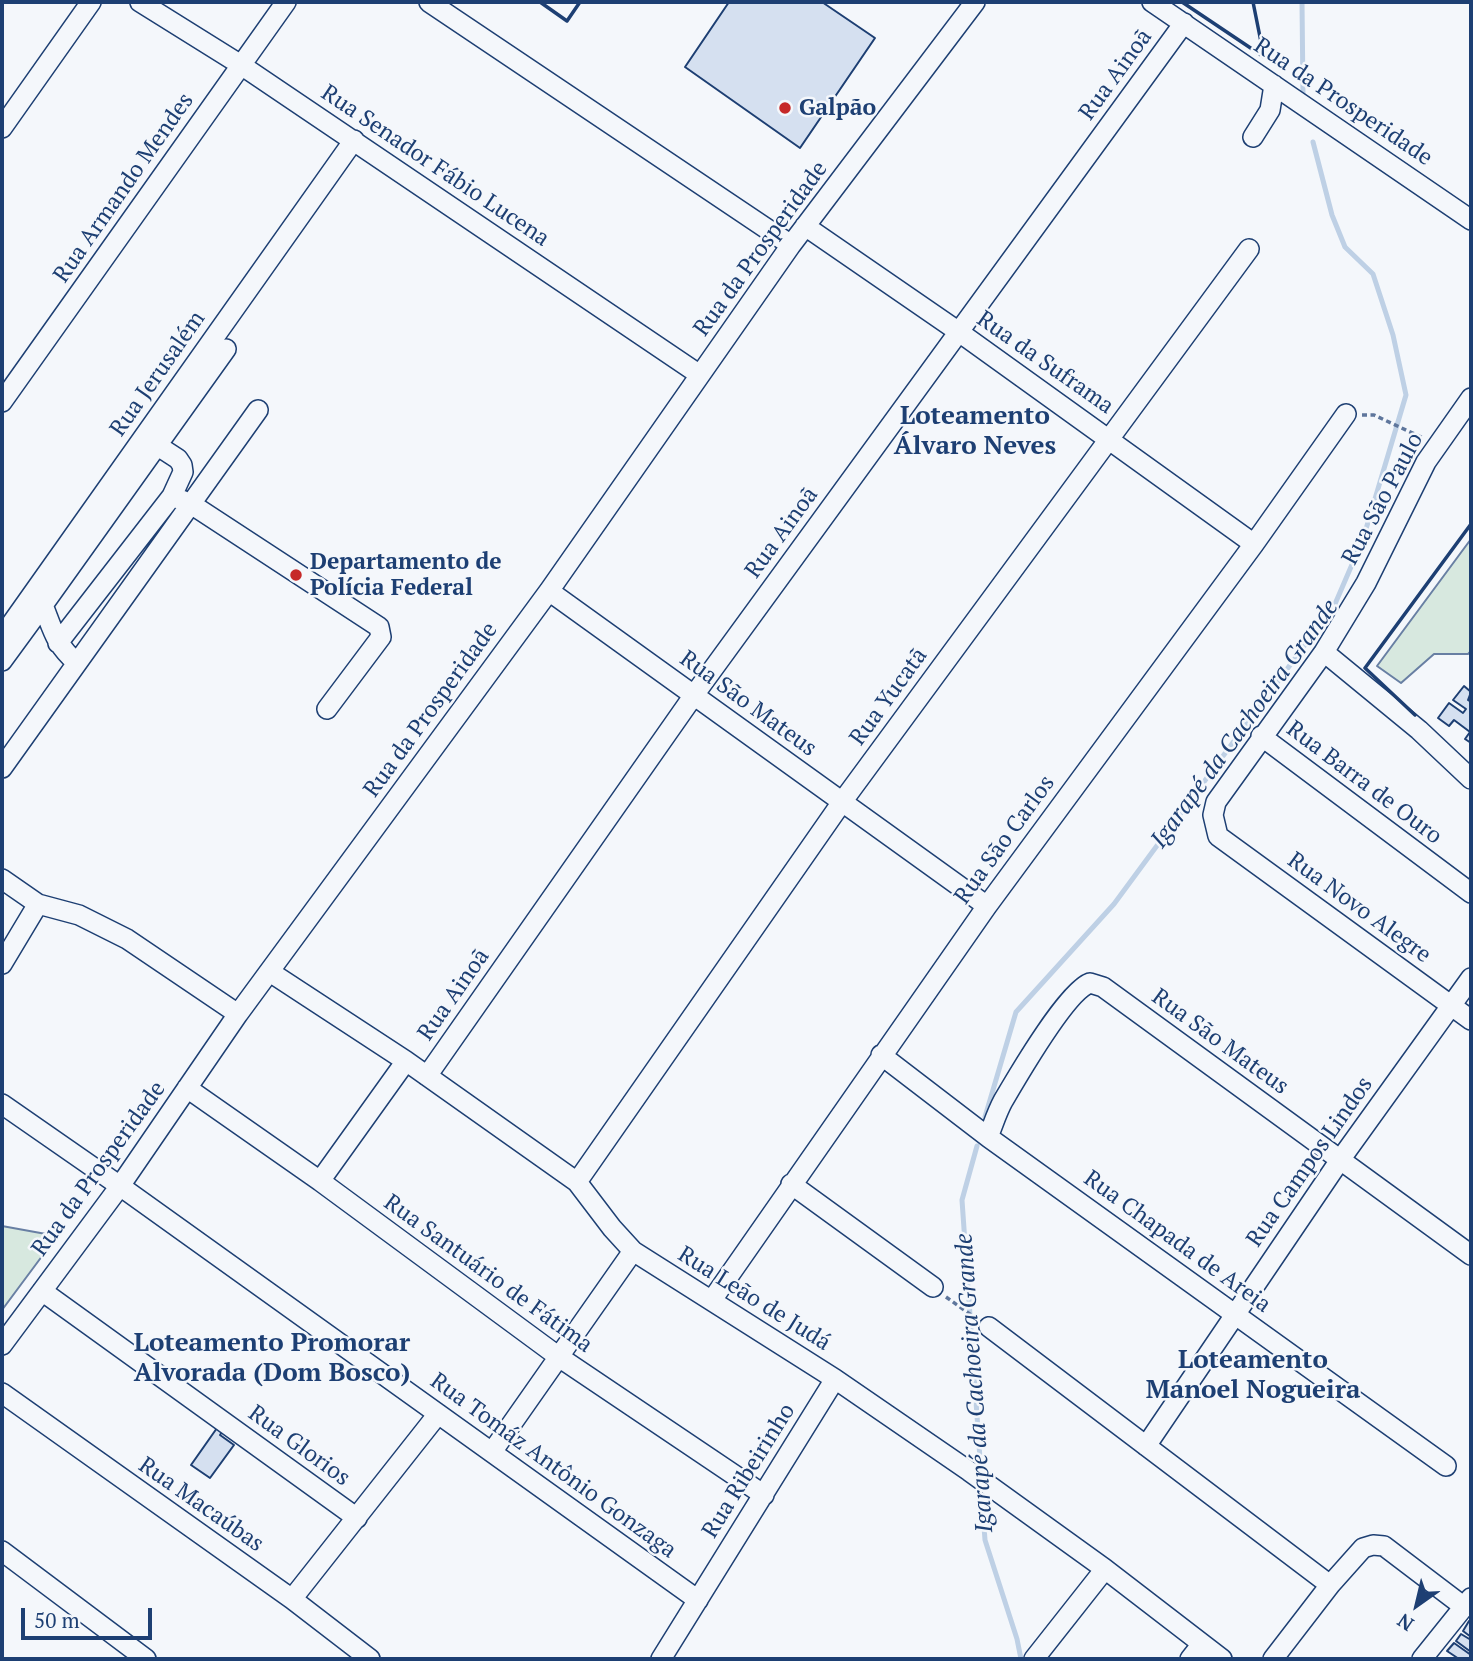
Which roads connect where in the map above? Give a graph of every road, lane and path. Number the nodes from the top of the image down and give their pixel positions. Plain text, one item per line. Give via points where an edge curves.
1 (91, 2) edge
2 (140, 2) edge
3 (286, 2) edge
4 (429, 2) edge
5 (975, 2) edge
6 (1152, 2) edge
7 (1184, 23) junction
8 (242, 65) junction
9 (1278, 87) junction
10 (2, 128) edge
11 (1253, 137) dead end
12 (354, 141) junction
13 (1471, 219) edge
14 (805, 226) junction
15 (791, 244) junction
16 (1249, 249) dead end
17 (960, 332) junction
18 (226, 349) dead end
19 (700, 375) junction
20 (1471, 398) edge
21 (2, 402) edge
22 (258, 410) dead end
23 (1346, 414) dead end
24 (1374, 415) dead end
25 (1410, 432) dead end
26 (1110, 439) junction
27 (158, 446) junction
28 (172, 496) junction
29 (191, 503) junction
30 (1254, 544) junction
31 (549, 591) junction
32 (43, 605) junction
33 (2, 637) edge
34 (58, 643) junction
35 (1324, 652) junction
36 (2, 661) edge
37 (77, 663) junction
38 (694, 695) junction
39 (327, 709) dead end
40 (1261, 736) junction
41 (2, 768) edge
42 (1471, 779) edge
43 (842, 802) junction
44 (1218, 835) joint
45 (2, 879) edge
46 (1471, 893) edge
47 (38, 904) junction
48 (987, 906) junction
49 (2, 964) edge
50 (271, 972) junction
51 (1471, 978) edge
52 (1451, 1005) junction
53 (238, 1014) junction
54 (1471, 1020) edge
55 (881, 1055) junction
56 (406, 1061) junction
57 (427, 1076) junction
58 (187, 1088) junction
59 (2, 1104) edge
60 (988, 1137) junction
61 (1340, 1160) junction
62 (320, 1181) junction
63 (577, 1181) junction
64 (791, 1184) junction
65 (120, 1186) junction
66 (633, 1251) junction
67 (1471, 1255) edge
68 (933, 1287) joint
69 (42, 1291) junction
70 (712, 1300) junction
71 (1235, 1314) junction
72 (989, 1327) joint
73 (2, 1345) edge
74 (559, 1357) junction
75 (835, 1379) junction
76 (2, 1393) edge
77 (438, 1414) junction
78 (1146, 1446) junction
79 (492, 1452) junction
80 (1446, 1466) dead end
81 (764, 1495) junction
82 (357, 1518) junction
83 (2, 1551) edge
84 (1105, 1569) junction
85 (1329, 1585) junction
86 (292, 1600) junction
87 (698, 1600) junction
88 (1467, 1602) edge
89 (1195, 1652) edge
90 (146, 1659) edge
91 (370, 1659) edge
92 (661, 1659) edge
93 (1034, 1659) edge
94 (1222, 1659) edge
95 (1273, 1659) edge
96 (1422, 1659) edge

1 - 10 street
2 - 8 street, Rua Senador Fábio Lucena
3 - 8 street, Rua Armando Mendes
4 - 15 street
5 - 14 street, Rua da Prosperidade
6 - 7 street, Rua da Prosperidade
7 - 9 street, Rua da Prosperidade
7 - 17 street, Rua Ainoã
8 - 12 street, Rua Senador Fábio Lucena
8 - 21 street, Rua Armando Mendes
9 - 11 street
9 - 13 street, Rua da Prosperidade
12 - 19 street, Rua Senador Fábio Lucena
12 - 33 street, Rua Jerusalém
14 - 15 street, Rua da Prosperidade
14 - 17 street, Rua da Suframa
15 - 19 street, Rua da Prosperidade
16 - 26 street, Rua Yucatã
17 - 26 street, Rua da Suframa
17 - 38 street, Rua Ainoã
18 - 27 street
19 - 31 street, Rua da Prosperidade
20 - 35 street, Rua São Paulo via 1426,461 1366,583
22 - 29 street
23 - 30 street, Rua São Carlos
24 - 25 path
26 - 30 street, Rua da Suframa
26 - 43 street, Rua Yucatã
27 - 28 street via 182,465
27 - 32 street
28 - 29 street
28 - 34 street
29 - 37 street
29 - 39 street via 379,627 381,637
30 - 48 street, Rua São Carlos
31 - 38 street, Rua São Mateus
31 - 50 street, Rua da Prosperidade
32 - 34 street
32 - 36 street
34 - 37 street
35 - 40 street, Rua São Paulo
35 - 42 street
37 - 41 street
38 - 43 street, Rua São Mateus
38 - 57 street, Rua Ainoã
40 - 44 street, Rua São Paulo via 1216,802 1213,815
40 - 46 street, Rua Barra de Ouro
43 - 48 street, Rua São Mateus
43 - 63 street, Rua Yucatã
44 - 52 street, Rua Novo Alegre
45 - 47 street
47 - 49 street
47 - 53 street via 103,925
48 - 55 street, Rua São Carlos
50 - 53 street, Rua da Prosperidade
50 - 56 street, Rua Leão de Judá
51 - 52 street, Rua Campos Lindos
52 - 54 street, Rua Novo Alegre
52 - 61 street, Rua Campos Lindos
53 - 58 street, Rua da Prosperidade
55 - 60 street, Rua Chapada de Areia
55 - 64 street, Rua São Carlos
56 - 57 street, Rua Leão de Judá
56 - 62 street
57 - 63 street, Rua Leão de Judá
58 - 62 street, Rua Santuário de Fátima
58 - 65 street, Rua da Prosperidade
59 - 65 street, Rua Tomáz Antônio Gonzaga
60 - 61 street, Rua São Mateus via 1030,1056 1078,990 1090,983 1103,987
60 - 71 street, Rua Chapada de Areia
61 - 67 street, Rua São Mateus
61 - 71 street, Rua Campos Lindos
62 - 74 street, Rua Santuário de Fátima
63 - 66 street, Rua Leão de Judá
64 - 68 street
64 - 70 street, Rua São Carlos
65 - 69 street, Rua da Prosperidade
65 - 77 street, Rua Tomáz Antônio Gonzaga
66 - 70 street, Rua Leão de Judá
66 - 74 street
68 - 72 path
69 - 73 street, Rua da Prosperidade
69 - 82 street, Rua Glorios
70 - 75 street, Rua Leão de Judá
71 - 78 street, Rua Campos Lindos
71 - 80 street, Rua Chapada de Areia
72 - 78 street
74 - 79 street
74 - 81 street, Rua Santuário de Fátima
75 - 81 street, Rua Ribeirinho
75 - 84 street, Rua Leão de Judá
76 - 86 street, Rua Macaúbas
77 - 79 street, Rua Tomáz Antônio Gonzaga
77 - 82 street
78 - 85 street
79 - 87 street, Rua Tomáz Antônio Gonzaga
81 - 87 street, Rua Ribeirinho
82 - 86 street
83 - 90 street
84 - 89 street, Rua Leão de Judá
84 - 93 street
85 - 88 street via 1363,1548 1384,1546
85 - 95 street
86 - 91 street, Rua Macaúbas
87 - 92 street, Rua Ribeirinho
88 - 96 street
89 - 94 street, Rua Leão de Judá

